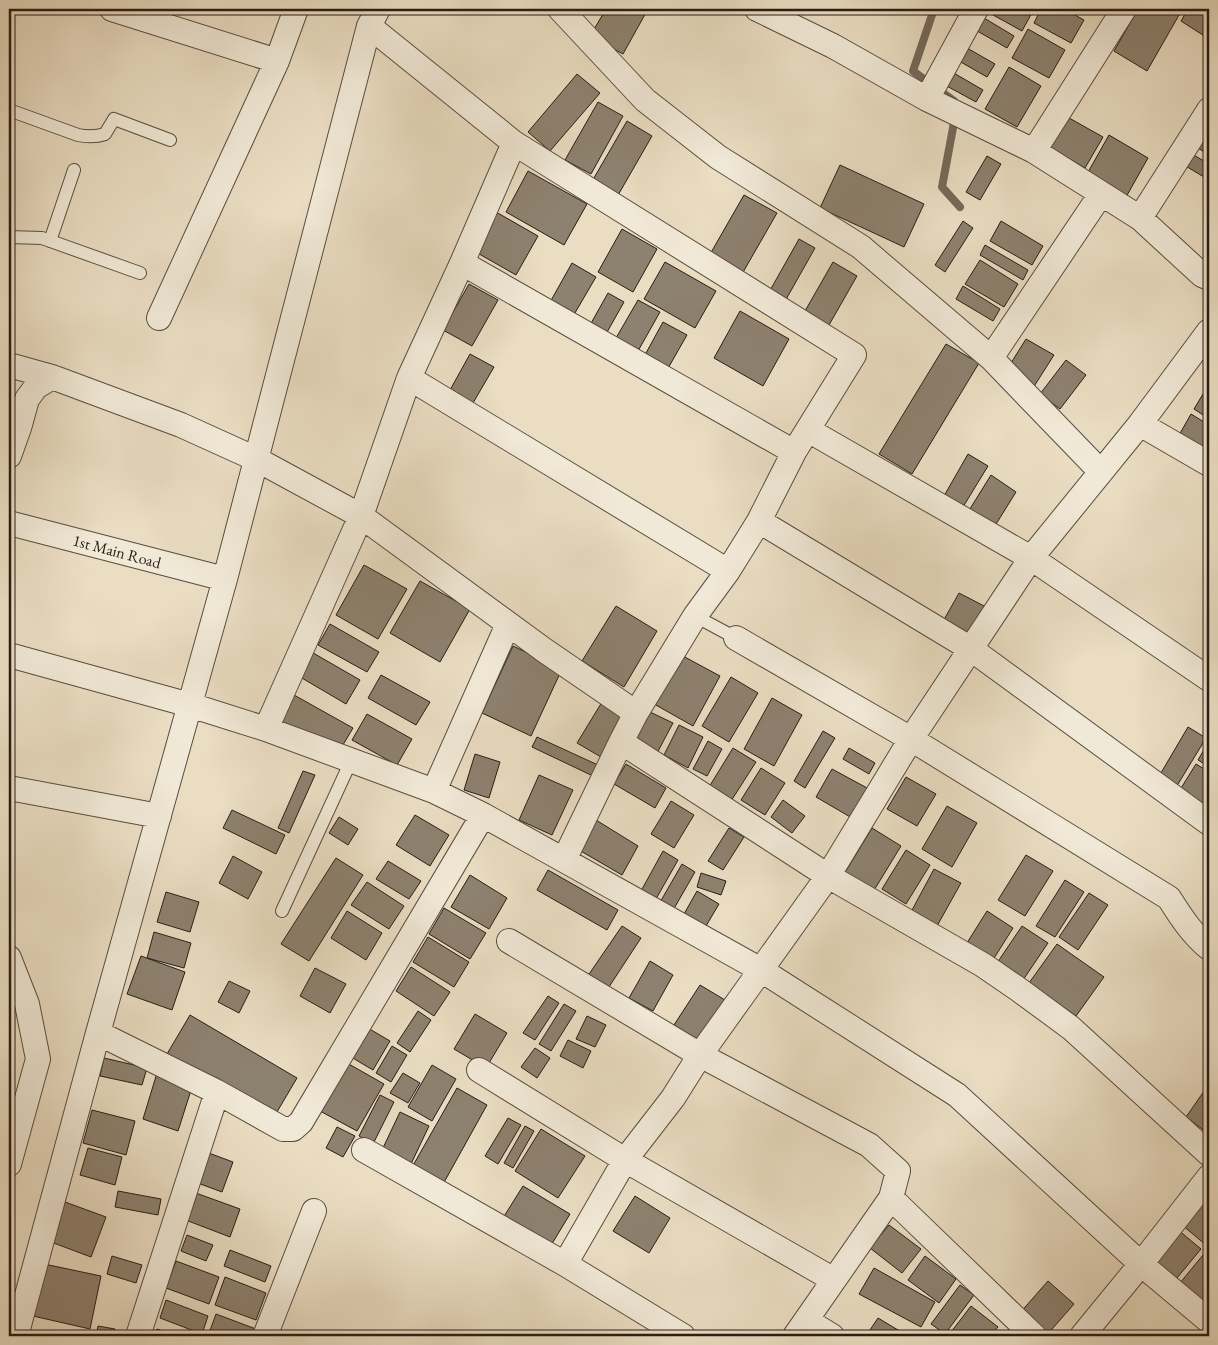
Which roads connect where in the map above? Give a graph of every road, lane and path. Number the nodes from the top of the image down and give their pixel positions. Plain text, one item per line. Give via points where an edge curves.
1 (112, 9) edge
2 (296, 9) edge
3 (560, 9) edge
4 (757, 9) edge
5 (976, 9) edge
6 (1124, 9) edge
7 (138, 12) edge
8 (374, 17) edge
9 (277, 61) junction
10 (933, 101) junction
11 (9, 110) edge
12 (1209, 110) edge
13 (170, 140) dead end
14 (514, 143) junction
15 (1034, 151) junction
16 (74, 170) dead end
17 (1101, 194) junction
18 (1140, 218) junction
19 (9, 237) edge
20 (50, 241) junction
21 (462, 263) junction
22 (140, 273) dead end
23 (1209, 278) edge
24 (159, 318) dead end
25 (1209, 331) edge
26 (991, 358) junction
27 (9, 365) edge
28 (52, 377) junction
29 (409, 378) junction
30 (1140, 424) junction
31 (808, 430) junction
32 (794, 452) junction
33 (9, 456) edge
34 (256, 458) junction
35 (1209, 464) edge
36 (1101, 472) junction
37 (361, 516) junction
38 (758, 521) junction
39 (9, 523) edge
40 (1030, 558) junction
41 (728, 571) junction
42 (225, 579) junction
43 (695, 616) junction
44 (508, 624) junction
45 (736, 638) joint
46 (971, 649) junction
47 (9, 655) edge
48 (1209, 679) edge
49 (190, 705) junction
50 (636, 713) junction
51 (266, 729) junction
52 (911, 740) junction
53 (621, 742) junction
54 (351, 761) junction
55 (9, 788) edge
56 (434, 791) junction
57 (483, 815) junction
58 (159, 816) junction
59 (1209, 824) edge
60 (564, 860) junction
61 (828, 876) junction
62 (282, 911) dead end
63 (509, 941) dead end
64 (1209, 948) edge
65 (9, 958) edge
66 (761, 970) junction
67 (98, 1033) junction
68 (700, 1055) junction
69 (479, 1070) dead end
70 (217, 1092) junction
71 (364, 1150) dead end
72 (1209, 1154) edge
73 (625, 1160) junction
74 (9, 1164) edge
75 (1209, 1177) edge
76 (891, 1198) junction
77 (314, 1211) dead end
78 (565, 1264) junction
79 (1141, 1264) junction
80 (834, 1280) junction
81 (1209, 1321) edge
82 (800, 1328) edge
83 (16, 1336) edge
84 (138, 1336) edge
85 (265, 1336) edge
86 (683, 1336) edge
87 (832, 1336) edge
88 (1034, 1336) edge
89 (1082, 1336) edge

1 - 7 street
2 - 9 street
3 - 26 street via 645,100 718,157 861,247
4 - 10 street
5 - 10 street via 940,75
6 - 15 street
7 - 9 street
8 - 14 street
8 - 34 street
9 - 24 street
10 - 15 street
11 - 13 lane via 78,135 105,134 114,119
12 - 18 street
14 - 21 street
14 - 31 street via 854,355
15 - 17 street
16 - 20 lane
17 - 18 street
17 - 26 street
18 - 23 street
19 - 20 lane
20 - 22 lane
21 - 29 street
21 - 32 street
25 - 30 street
26 - 36 street
27 - 28 street
28 - 33 street via 36,387 27,399
28 - 34 street via 181,425
29 - 37 street
29 - 41 street
30 - 35 street
30 - 36 street
31 - 32 street
31 - 40 street
32 - 38 street
34 - 37 street
34 - 42 street
36 - 40 street
37 - 44 street
37 - 51 street
38 - 41 street
38 - 46 street
39 - 42 street, 1st Main Road
40 - 46 street
40 - 48 street
41 - 43 street
42 - 49 street
43 - 45 lane
43 - 50 street
44 - 50 street
44 - 56 street
45 - 52 street
46 - 52 street
46 - 59 street
47 - 49 street
49 - 51 street
49 - 58 street
50 - 53 street
51 - 54 street
52 - 61 street
52 - 64 street via 1169,898 1186,925
53 - 60 street
53 - 61 street
54 - 56 street
54 - 62 lane
55 - 58 street
56 - 57 street
57 - 60 street
57 - 70 street via 301,1122 293,1129 284,1129
58 - 67 street
60 - 66 street
61 - 66 street
61 - 72 street via 983,965 1018,989 1071,1028
63 - 68 street
65 - 74 street via 27,1004 38,1059
66 - 68 street
66 - 79 street via 958,1095
67 - 70 street
67 - 83 street
68 - 73 street via 673,1098
68 - 76 street via 869,1145 898,1171
69 - 73 street
70 - 84 street
71 - 78 street
73 - 78 street
73 - 80 street
75 - 79 street
76 - 80 street
76 - 88 street
77 - 85 street
78 - 86 street
79 - 81 street
79 - 89 street
80 - 82 street
82 - 87 street

